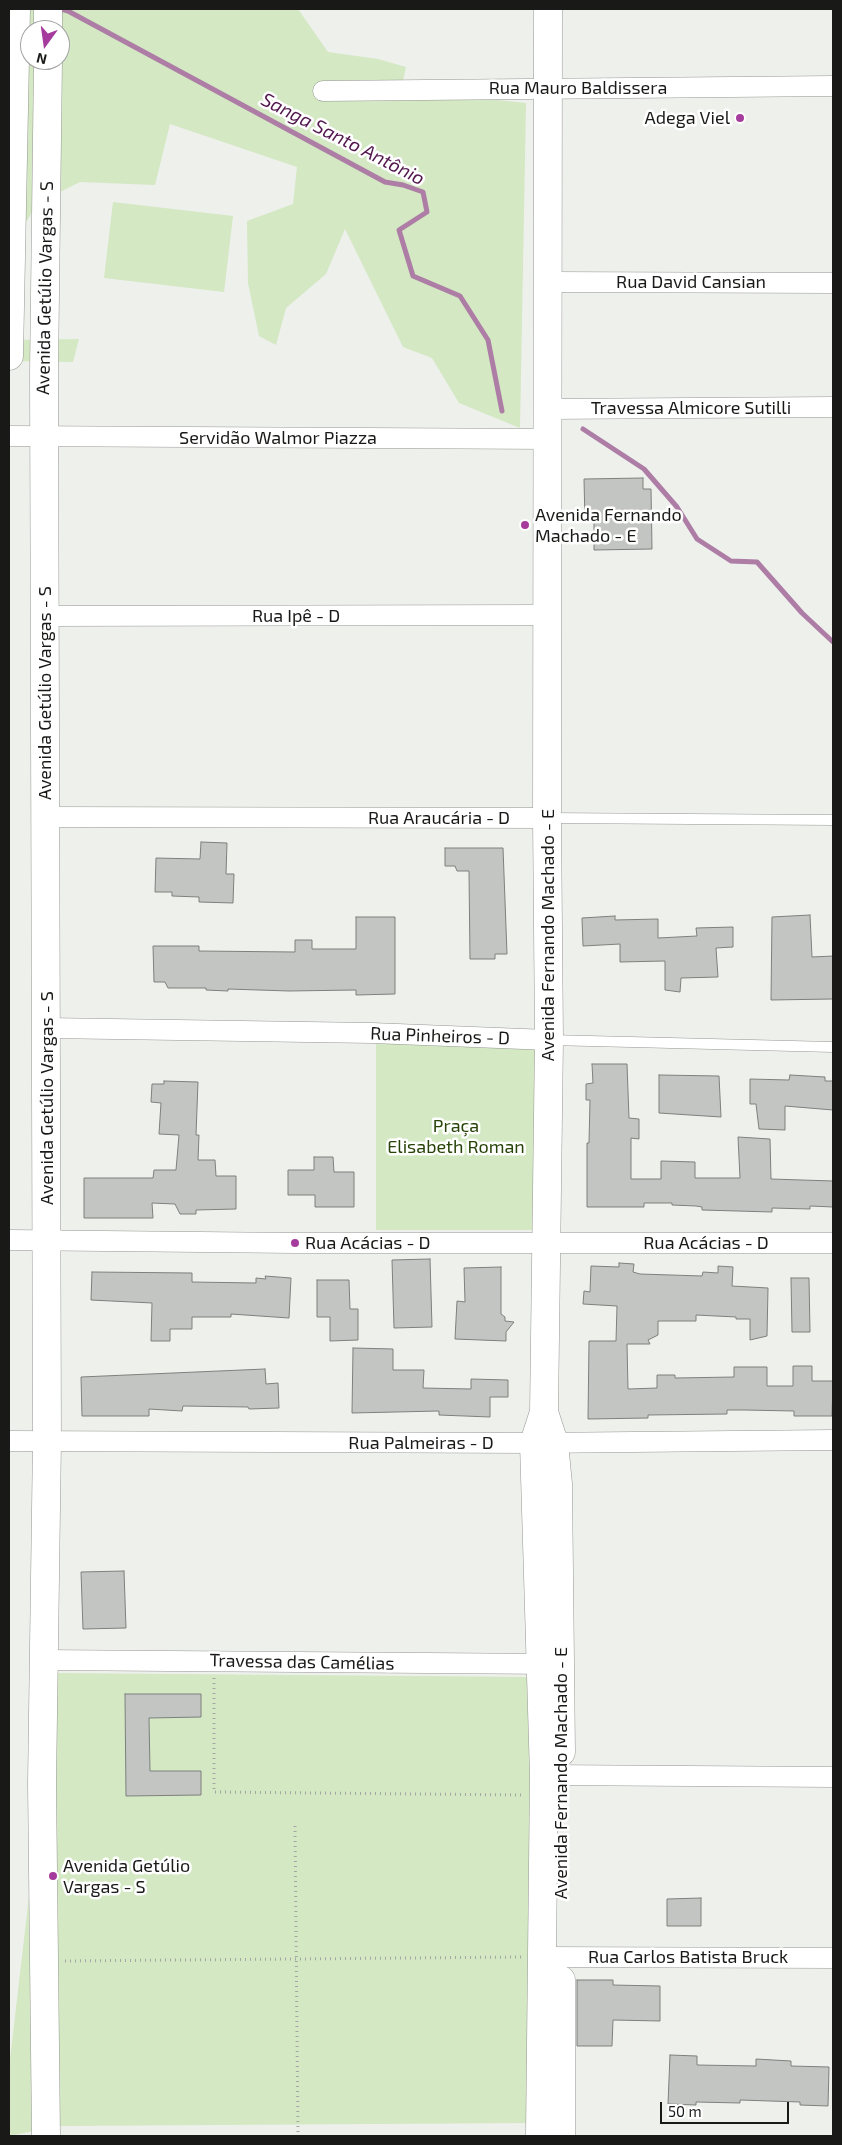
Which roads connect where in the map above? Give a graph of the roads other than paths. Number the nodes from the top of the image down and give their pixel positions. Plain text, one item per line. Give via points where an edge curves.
1 (16, 9) edge
2 (548, 9) edge
3 (48, 70) edge
4 (833, 86) edge
5 (548, 89) junction
6 (323, 90) dead end
7 (548, 282) junction
8 (833, 283) edge
9 (9, 356) edge
10 (833, 407) edge
11 (548, 409) junction
12 (9, 436) edge
13 (44, 436) junction
14 (548, 439) junction
15 (548, 615) junction
16 (45, 616) junction
17 (46, 817) junction
18 (547, 818) junction
19 (833, 820) edge
20 (46, 1028) junction
21 (549, 1040) junction
22 (833, 1047) edge
23 (9, 1240) edge
24 (47, 1240) junction
25 (547, 1242) junction
26 (833, 1243) edge
27 (833, 1440) edge
28 (47, 1441) junction
29 (9, 1442) edge
30 (544, 1443) junction
31 (42, 1660) junction
32 (551, 1664) junction
33 (833, 1777) edge
34 (550, 1781) junction
35 (552, 1957) junction
36 (833, 1958) edge
37 (46, 2136) edge
38 (549, 2136) edge

1 - 9 street, Avenida Getúlio Vargas - S
2 - 5 street, Avenida Fernando Machado - E
3 - 13 street, Avenida Getúlio Vargas - S
4 - 5 street, Rua Mauro Baldissera
5 - 6 street, Rua Mauro Baldissera
5 - 7 street, Avenida Fernando Machado - E
7 - 8 street, Rua David Cansian
7 - 11 street, Avenida Fernando Machado - E
10 - 11 street, Travessa Almicore Sutilli
11 - 14 street, Avenida Fernando Machado - E
12 - 13 street, Servidão Walmor Piazza
13 - 14 street, Servidão Walmor Piazza
13 - 16 street, Avenida Getúlio Vargas - S
14 - 15 street, Avenida Fernando Machado - E
15 - 16 street, Rua Ipê - D
15 - 18 street, Avenida Fernando Machado - E
16 - 17 street, Avenida Getúlio Vargas - S
17 - 18 street, Rua Araucária - D
17 - 20 street, Avenida Getúlio Vargas - S
18 - 19 lane, Rua Araucária - D
18 - 21 street, Avenida Fernando Machado - E
20 - 21 street, Rua Pinheiros - D via 362,1033
20 - 24 street, Avenida Getúlio Vargas - S
21 - 22 lane, Rua Pinheiros - D
21 - 25 street, Avenida Fernando Machado - E
23 - 24 street, Rua Acácias - D
24 - 25 street, Rua Acácias - D
24 - 28 street, Avenida Getúlio Vargas - S
25 - 26 street, Rua Acácias - D
25 - 30 street, Avenida Fernando Machado - E
27 - 30 street, Rua Palmeiras - D
28 - 29 street, Rua Palmeiras - D
28 - 30 street, Rua Palmeiras - D
28 - 31 street, Avenida Getúlio Vargas - S
30 - 32 street, Avenida Fernando Machado - E
31 - 32 street, Travessa das Camélias
31 - 37 street, Avenida Getúlio Vargas - S
32 - 34 street, Avenida Fernando Machado - E
33 - 34 street
34 - 35 street, Avenida Fernando Machado - E
35 - 36 street, Rua Carlos Batista Bruck
35 - 38 street, Avenida Fernando Machado - E

